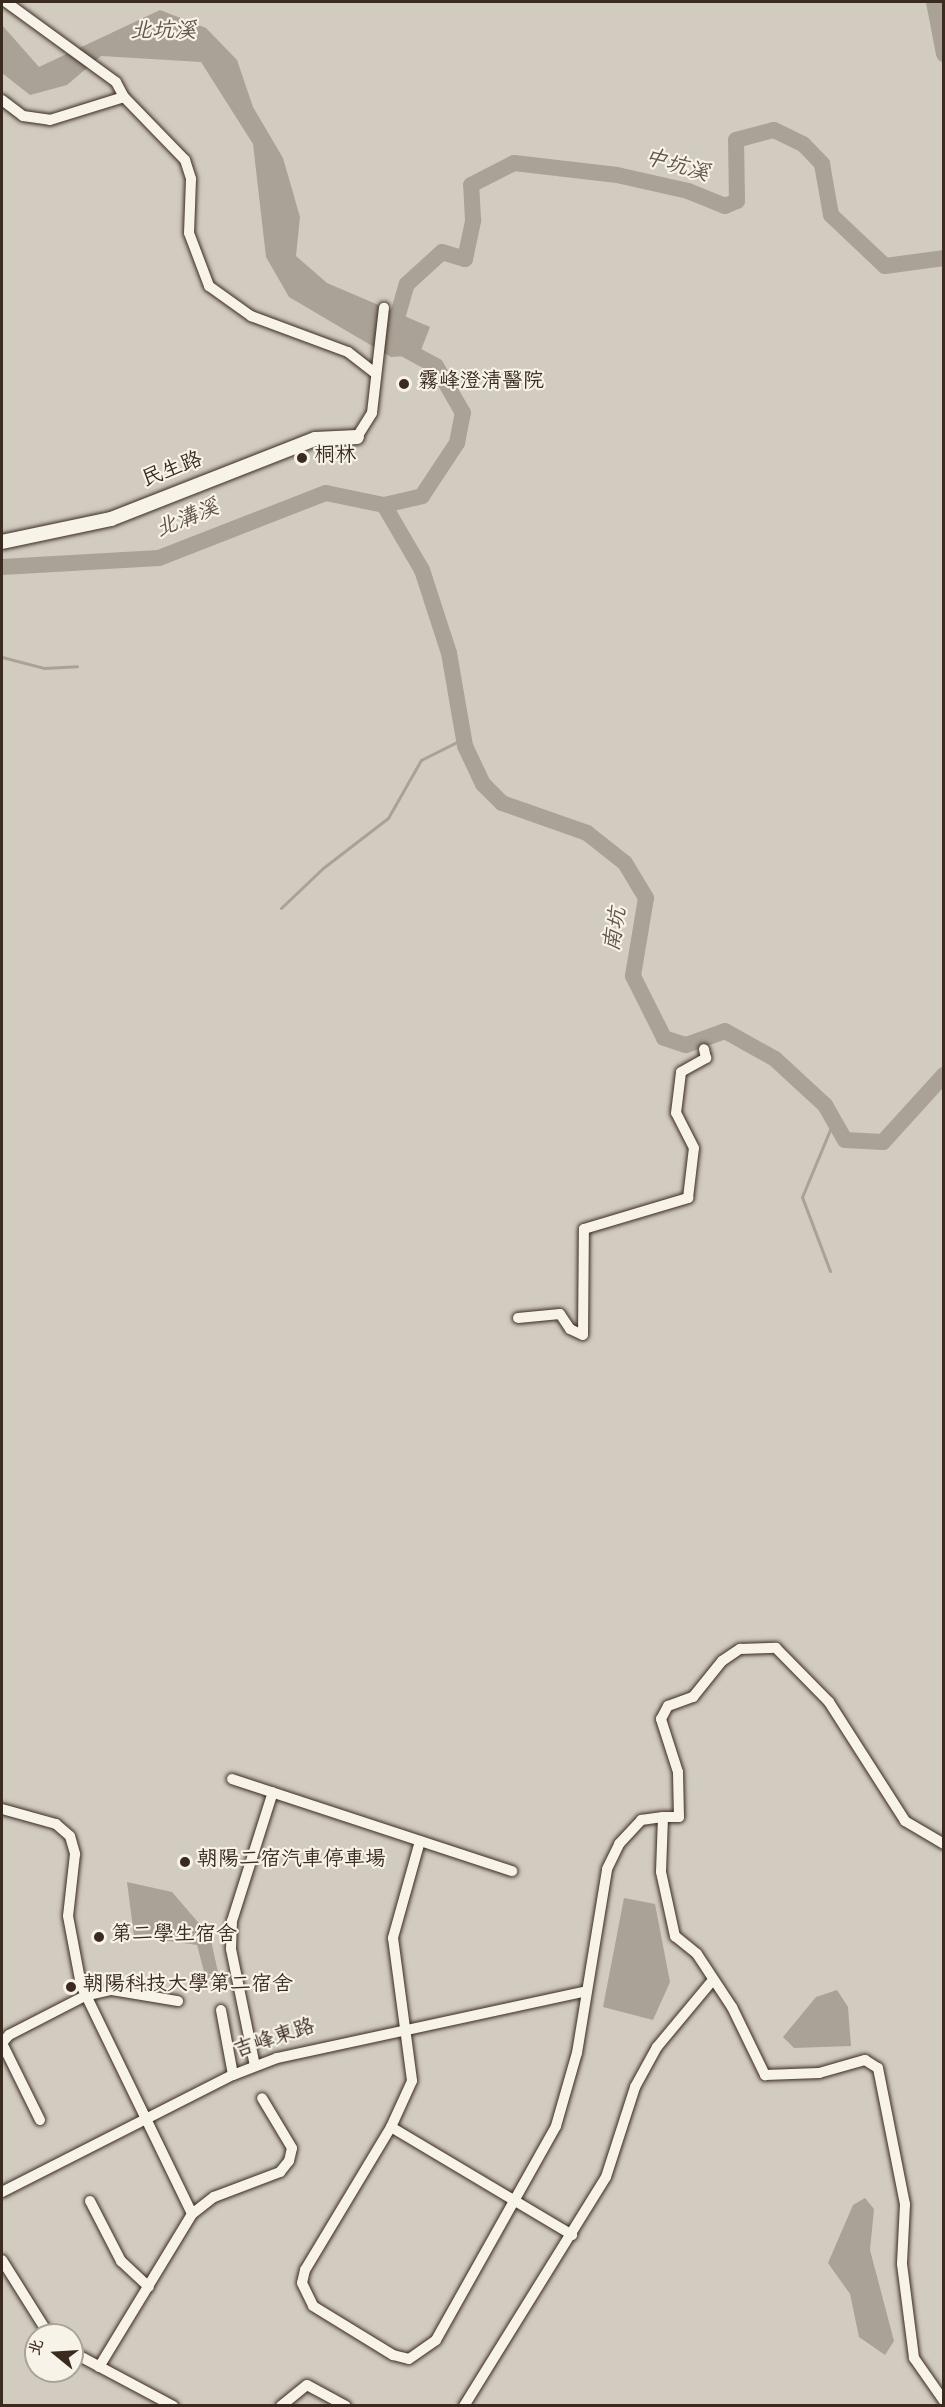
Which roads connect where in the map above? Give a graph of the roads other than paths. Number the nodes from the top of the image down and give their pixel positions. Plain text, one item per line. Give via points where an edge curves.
1 (6, 2) edge
2 (124, 97) junction
3 (2, 100) edge
4 (384, 308) dead end
5 (375, 373) junction
6 (357, 437) joint
7 (2, 542) edge
8 (704, 1049) dead end
9 (518, 1318) dead end
10 (232, 1779) dead end
11 (273, 1792) junction
12 (2, 1809) edge
13 (663, 1817) junction
14 (420, 1840) junction
15 (944, 1844) edge
16 (512, 1871) dead end
17 (712, 1981) junction
18 (583, 1992) junction
19 (85, 1996) junction
20 (178, 2001) dead end
21 (221, 2010) dead end
22 (408, 2028) junction
23 (255, 2066) junction
24 (233, 2074) junction
25 (262, 2098) dead end
26 (146, 2118) junction
27 (40, 2120) dead end
28 (391, 2127) junction
29 (2, 2192) edge
30 (90, 2201) dead end
31 (517, 2202) junction
32 (192, 2214) junction
33 (572, 2235) junction
34 (2, 2260) edge
35 (149, 2287) junction
36 (41, 2323) edge
37 (84, 2359) edge
38 (99, 2367) junction
39 (944, 2401) edge
40 (173, 2406) edge
41 (281, 2406) edge
42 (346, 2406) edge
43 (464, 2406) edge

1 - 2 street via 116,82
2 - 3 street via 50,120 23,116
2 - 5 street via 185,160 191,179 189,233 209,286 251,316 348,352
4 - 5 street
5 - 6 street via 372,413
6 - 7 street, 民生路 via 315,439 111,519
8 - 9 street via 706,1058 681,1072 676,1113 694,1148 688,1198 646,1215 584,1229 583,1335 570,1329 560,1314
10 - 11 street
11 - 14 street
11 - 23 street via 232,1921 231,1950
12 - 19 street via 56,1824 70,1836 75,1854 68,1916
13 - 15 street via 679,1816 678,1772 661,1719 668,1706 693,1697 722,1661 740,1649 777,1648 829,1702 905,1821
13 - 17 street via 661,1872 670,1925
13 - 18 street via 641,1820 619,1844 607,1869
14 - 16 street
14 - 22 street via 393,1938
17 - 33 street via 657,2047 635,2087 606,2177
17 - 39 street via 732,2007 765,2075 819,2073 865,2060 879,2068 905,2204 902,2264 914,2358
18 - 22 street, 吉峰東路
18 - 31 street via 577,2053 556,2126
19 - 20 street via 112,1990
19 - 26 street
19 - 27 street via 3,2043
21 - 24 street
22 - 23 street, 吉峰東路
22 - 28 street via 412,2081
23 - 24 street, 吉峰東路
24 - 26 street, 吉峰東路
25 - 32 street via 291,2148 289,2161 280,2172 214,2197
26 - 29 street, 吉峰東路
26 - 32 street
28 - 31 street
28 - 31 street via 302,2283 313,2306 354,2332 393,2355 409,2359 424,2352
30 - 35 street via 121,2261
31 - 33 street
32 - 35 street
33 - 43 street
34 - 36 street
35 - 38 street
37 - 38 street
38 - 40 street
41 - 42 street via 308,2385

